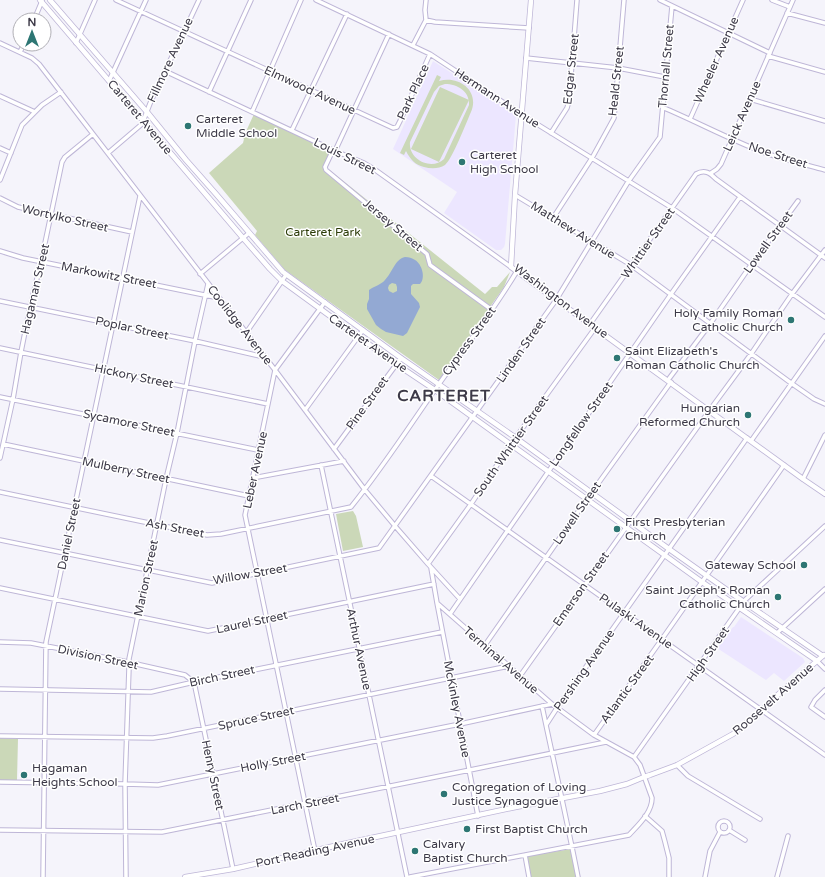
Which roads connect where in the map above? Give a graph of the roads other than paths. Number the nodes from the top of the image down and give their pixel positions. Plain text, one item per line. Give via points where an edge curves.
1 (50, 0) edge
2 (96, 0) edge
3 (116, 0) edge
4 (146, 0) edge
5 (199, 0) edge
6 (251, 0) edge
7 (301, 0) edge
8 (316, 0) edge
9 (426, 0) edge
10 (531, 0) edge
11 (577, 0) edge
12 (624, 0) edge
13 (660, 0) edge
14 (743, 0) edge
15 (772, 0) edge
16 (793, 0) edge
17 (42, 1) edge
18 (672, 6) junction
19 (790, 8) junction
20 (37, 12) edge
21 (141, 12) junction
22 (787, 13) junction
23 (347, 14) junction
24 (426, 20) junction
25 (825, 23) edge
26 (529, 28) junction
27 (184, 32) junction
28 (728, 33) junction
29 (80, 34) junction
30 (389, 34) junction
31 (0, 43) edge
32 (76, 43) junction
33 (413, 45) junction
34 (12, 48) edge
35 (20, 52) edge
36 (228, 52) junction
37 (430, 54) junction
38 (769, 55) junction
39 (526, 58) junction
40 (572, 64) junction
41 (618, 68) junction
42 (165, 71) junction
43 (270, 71) junction
44 (825, 72) edge
45 (112, 73) junction
46 (665, 77) junction
47 (109, 81) junction
48 (310, 90) junction
49 (61, 92) junction
50 (209, 92) junction
51 (0, 96) edge
52 (750, 99) junction
53 (662, 107) junction
54 (354, 111) junction
55 (35, 112) junction
56 (146, 112) junction
57 (252, 112) junction
58 (521, 114) junction
59 (690, 119) junction
60 (143, 121) junction
61 (825, 121) edge
62 (661, 127) joint
63 (393, 128) joint
64 (292, 130) junction
65 (550, 133) junction
66 (93, 134) junction
67 (732, 139) junction
68 (174, 145) junction
69 (0, 148) edge
70 (334, 150) junction
71 (168, 151) junction
72 (11, 153) junction
73 (108, 153) junction
74 (592, 158) junction
75 (825, 170) edge
76 (711, 173) junction
77 (0, 180) edge
78 (630, 182) junction
79 (515, 194) junction
80 (140, 196) junction
81 (219, 197) junction
82 (740, 197) junction
83 (0, 198) edge
84 (798, 201) dead end
85 (213, 203) junction
86 (672, 208) junction
87 (51, 215) junction
88 (554, 218) junction
89 (780, 225) junction
90 (132, 232) junction
91 (249, 233) junction
92 (712, 236) junction
93 (243, 238) junction
94 (592, 241) junction
95 (825, 250) edge
96 (0, 251) edge
97 (821, 255) junction
98 (825, 258) edge
99 (41, 262) junction
100 (631, 265) junction
101 (751, 265) junction
102 (511, 267) junction
103 (517, 271) junction
104 (200, 274) junction
105 (286, 275) junction
106 (123, 278) junction
107 (282, 281) junction
108 (208, 284) junction
109 (671, 294) junction
110 (792, 294) junction
111 (205, 295) junction
112 (219, 298) junction
113 (556, 300) junction
114 (0, 301) edge
115 (324, 302) junction
116 (30, 306) junction
117 (320, 308) junction
118 (492, 310) junction
119 (825, 317) edge
120 (113, 324) junction
121 (590, 324) junction
122 (710, 324) junction
123 (595, 328) junction
124 (363, 330) junction
125 (246, 333) junction
126 (358, 336) junction
127 (825, 336) edge
128 (195, 341) junction
129 (0, 348) edge
130 (21, 352) junction
131 (630, 353) junction
132 (751, 354) junction
133 (264, 357) junction
134 (401, 358) junction
135 (396, 364) junction
136 (104, 369) junction
137 (275, 370) junction
138 (669, 381) junction
139 (791, 383) junction
140 (439, 384) junction
141 (186, 387) junction
142 (435, 390) junction
143 (0, 397) edge
144 (13, 399) junction
145 (268, 404) junction
146 (825, 404) edge
147 (305, 410) junction
148 (708, 410) junction
149 (477, 411) junction
150 (93, 416) junction
151 (473, 418) junction
152 (177, 433) junction
153 (825, 435) edge
154 (516, 438) junction
155 (749, 440) junction
156 (3, 444) junction
157 (511, 444) junction
158 (334, 449) junction
159 (258, 450) junction
160 (0, 458) edge
161 (344, 461) junction
162 (84, 462) junction
163 (553, 465) junction
164 (784, 465) junction
165 (321, 466) junction
166 (548, 471) junction
167 (431, 476) junction
168 (253, 478) junction
169 (166, 479) junction
170 (803, 479) junction
171 (365, 490) junction
172 (0, 492) edge
173 (592, 492) junction
174 (825, 494) edge
175 (249, 496) junction
176 (587, 498) junction
177 (470, 504) junction
178 (75, 508) junction
179 (330, 512) junction
180 (630, 520) junction
181 (157, 525) junction
182 (395, 526) junction
183 (825, 526) edge
184 (626, 527) junction
185 (248, 528) junction
186 (508, 530) junction
187 (0, 540) edge
188 (669, 549) junction
189 (65, 553) junction
190 (665, 555) junction
191 (340, 557) junction
192 (546, 558) junction
193 (428, 564) junction
194 (431, 568) junction
195 (148, 570) junction
196 (258, 574) junction
197 (707, 575) junction
198 (702, 582) junction
199 (434, 584) junction
200 (585, 585) junction
201 (0, 588) edge
202 (825, 588) edge
203 (55, 599) junction
204 (460, 599) junction
205 (349, 602) junction
206 (744, 602) junction
207 (437, 603) junction
208 (740, 608) junction
209 (624, 613) junction
210 (450, 614) junction
211 (138, 616) junction
212 (267, 620) junction
213 (782, 628) junction
214 (442, 632) junction
215 (777, 633) junction
216 (662, 640) junction
217 (0, 642) edge
218 (485, 645) junction
219 (46, 646) junction
220 (359, 650) junction
221 (824, 656) edge
222 (817, 661) junction
223 (129, 663) junction
224 (276, 665) junction
225 (700, 665) junction
226 (509, 666) junction
227 (825, 670) edge
228 (520, 676) junction
229 (451, 678) junction
230 (194, 682) junction
231 (0, 689) edge
232 (46, 690) junction
233 (825, 690) edge
234 (129, 692) junction
235 (368, 695) junction
236 (552, 704) junction
237 (542, 706) junction
238 (557, 708) junction
239 (762, 710) junction
240 (286, 712) junction
241 (825, 717) edge
242 (460, 724) junction
243 (546, 725) junction
244 (204, 729) junction
245 (594, 735) junction
246 (0, 736) edge
247 (45, 737) junction
248 (127, 738) junction
249 (378, 741) junction
250 (606, 742) junction
251 (552, 753) junction
252 (825, 755) edge
253 (296, 757) junction
254 (634, 757) junction
255 (677, 765) junction
256 (469, 771) junction
257 (213, 774) junction
258 (644, 776) junction
259 (0, 782) edge
260 (44, 783) junction
261 (126, 784) junction
262 (388, 787) junction
263 (562, 799) junction
264 (305, 804) junction
265 (478, 816) junction
266 (645, 816) junction
267 (223, 820) junction
268 (760, 820) dead end
269 (0, 830) edge
270 (729, 830) junction
271 (44, 831) junction
272 (126, 832) junction
273 (720, 832) junction
274 (398, 833) junction
275 (788, 836) dead end
276 (745, 840) dead end
277 (572, 846) junction
278 (315, 851) junction
279 (525, 855) junction
280 (233, 869) junction
281 (43, 877) edge
282 (126, 877) edge
283 (185, 877) edge
284 (406, 877) edge
285 (410, 877) edge
286 (529, 877) edge
287 (578, 877) edge
288 (669, 877) edge
289 (705, 877) edge
290 (777, 877) edge

1 - 29 street, Carteret Avenue
2 - 29 street
3 - 21 street, Elmwood Avenue
4 - 21 street
5 - 27 street, Fillmore Avenue
6 - 36 street
7 - 43 street
8 - 23 street, Hermann Avenue
9 - 24 street
10 - 26 street, Washington Avenue
11 - 40 street, Edgar Street
12 - 41 street, Heald Street
13 - 18 street
14 - 28 street, Wheeler Avenue
15 - 19 street
16 - 19 street
17 - 20 street
17 - 32 street, Carteret Avenue
18 - 28 street
18 - 46 street, Thornall Street
19 - 22 street, Leick Avenue
21 - 27 street, Elmwood Avenue
21 - 45 street
22 - 25 street
22 - 38 street, Leick Avenue
23 - 30 street, Hermann Avenue
23 - 48 street
24 - 26 street
24 - 33 street
26 - 39 street, Washington Avenue
27 - 36 street, Elmwood Avenue
27 - 42 street, Fillmore Avenue
28 - 38 street
28 - 59 street, Wheeler Avenue
29 - 32 street
29 - 45 street, Carteret Avenue
30 - 33 street, Hermann Avenue
30 - 54 street, Jersey Street
31 - 34 street, Coolidge Avenue
32 - 47 street, Carteret Avenue
33 - 37 street, Hermann Avenue
35 - 49 street, Coolidge Avenue via 39,64
36 - 43 street, Elmwood Avenue
36 - 50 street
37 - 58 street, Hermann Avenue
37 - 63 street, Park Place via 400,121 397,127
38 - 44 street
38 - 52 street, Leick Avenue
39 - 40 street
39 - 58 street, Washington Avenue
40 - 41 street
40 - 65 street, Edgar Street via 567,108
41 - 46 street
41 - 74 street, Heald Street via 614,118
42 - 50 street, Louis Street
42 - 56 street, Fillmore Avenue
43 - 48 street, Elmwood Avenue
43 - 57 street
45 - 47 street
45 - 56 street, Carteret Avenue
46 - 53 street, Thornall Street
47 - 60 street, Carteret Avenue
48 - 54 street, Elmwood Avenue
48 - 64 street
49 - 55 street
49 - 66 street, Coolidge Avenue
50 - 57 street, Louis Street
51 - 55 street
52 - 61 street
52 - 67 street, Leick Avenue
53 - 59 street, Noe Street
53 - 62 street, Thornall Street
54 - 63 street, Elmwood Avenue
54 - 70 street, Jersey Street
55 - 72 street via 22,125
56 - 60 street, Fillmore Avenue
56 - 68 street, Carteret Avenue
57 - 64 street, Louis Street
58 - 65 street, Hermann Avenue
58 - 79 street, Washington Avenue
59 - 67 street, Noe Street
60 - 71 street, Carteret Avenue
60 - 73 street, Fillmore Avenue
62 - 78 street, Linden Street via 660,137
64 - 70 street, Louis Street
65 - 74 street, Hermann Avenue
66 - 73 street, Coolidge Avenue
66 - 87 street, Hagaman Street via 62,162
67 - 75 street, Noe Street via 767,153
67 - 76 street, Leick Avenue via 721,164
68 - 71 street
68 - 81 street, Carteret Avenue
69 - 72 street
70 - 102 street, Louis Street via 374,169
70 - 118 street, Jersey Street via 325,167 326,170 427,254 430,265
71 - 85 street, Carteret Avenue
72 - 77 street
73 - 80 street, Coolidge Avenue
74 - 78 street, Hermann Avenue
74 - 88 street, Heald Street
76 - 82 street
76 - 86 street, Whittier Street via 703,171 696,174
78 - 86 street, Hermann Avenue
78 - 94 street, Linden Street
79 - 88 street, Matthew Avenue
79 - 102 street, Washington Avenue
80 - 90 street, Daniel Street
80 - 104 street, Coolidge Avenue
81 - 85 street
81 - 91 street, Carteret Avenue
82 - 89 street
82 - 92 street, Longfellow Street
83 - 87 street, Wortylko Street via 18,207
84 - 89 street, Lowell Street
85 - 93 street, Carteret Avenue
86 - 92 street, Hermann Avenue
86 - 100 street, Whittier Street
87 - 90 street, Wortylko Street
87 - 99 street, Hagaman Street
88 - 94 street, Matthew Avenue
89 - 97 street
89 - 101 street, Lowell Street
90 - 106 street, Daniel Street
91 - 93 street
91 - 105 street, Carteret Avenue
92 - 101 street, Hermann Avenue
92 - 109 street, Longfellow Street
93 - 104 street
93 - 107 street, Carteret Avenue
94 - 100 street, Matthew Avenue
94 - 113 street, Linden Street
95 - 97 street, Emerson Street
96 - 99 street, Markowitz Street
97 - 98 street
97 - 110 street, Emerson Street
99 - 106 street, Markowitz Street
99 - 116 street, Hagaman Street
100 - 109 street, Matthew Avenue
100 - 121 street, Whittier Street
101 - 110 street, Hermann Avenue
101 - 122 street, Lowell Street
102 - 103 street, Washington Avenue
103 - 113 street, Washington Avenue
103 - 118 street, Cypress Street
104 - 108 street, Coolidge Avenue
105 - 107 street
105 - 115 street, Carteret Avenue
106 - 111 street, Markowitz Street
106 - 120 street, Daniel Street
107 - 117 street, Carteret Avenue
107 - 125 street
108 - 111 street, Marion Street
108 - 112 street, Coolidge Avenue
109 - 122 street, Matthew Avenue
109 - 131 street, Longfellow Street
110 - 119 street, Hermann Avenue
110 - 132 street, Emerson Street
111 - 112 street, Markowitz Street
111 - 128 street, Marion Street
112 - 125 street, Coolidge Avenue
113 - 121 street, Washington Avenue
113 - 149 street, Linden Street
114 - 116 street, Poplar Street
115 - 117 street
115 - 124 street, Carteret Avenue
116 - 120 street, Poplar Street
116 - 130 street, Hagaman Street
117 - 126 street, Carteret Avenue
117 - 137 street
118 - 140 street, Cypress Street
120 - 128 street, Poplar Street
120 - 136 street, Daniel Street
121 - 123 street, Washington Avenue
122 - 132 street, Matthew Avenue
122 - 138 street, Lowell Street
123 - 131 street, Washington Avenue
123 - 154 street, South Whittier Street
124 - 126 street
124 - 134 street, Carteret Avenue
125 - 133 street, Coolidge Avenue
126 - 135 street, Carteret Avenue
126 - 147 street
127 - 139 street, Pershing Avenue
128 - 133 street, Poplar Street
128 - 141 street, Marion Street
129 - 130 street, Hickory Street
130 - 136 street, Hickory Street
130 - 144 street, Hagaman Street
131 - 138 street, Washington Avenue
131 - 163 street, Longfellow Street
132 - 139 street, Matthew Avenue
132 - 148 street, Emerson Street
133 - 137 street, Coolidge Avenue
134 - 135 street, Pine Street
134 - 140 street, Carteret Avenue
135 - 142 street, Carteret Avenue
135 - 158 street, Pine Street
136 - 141 street, Hickory Street
136 - 150 street, Daniel Street
137 - 145 street, Leber Avenue
137 - 147 street, Coolidge Avenue
138 - 148 street, Washington Avenue
138 - 173 street, Lowell Street
139 - 146 street, Matthew Avenue
139 - 155 street, Pershing Avenue
140 - 142 street, Cypress Street
140 - 149 street, Carteret Avenue
141 - 145 street, Hickory Street
141 - 152 street, Marion Street
142 - 151 street, Carteret Avenue
142 - 171 street, Cypress Street
143 - 144 street, Sycamore Street
144 - 150 street, Sycamore Street
144 - 156 street, Hagaman Street
145 - 159 street, Leber Avenue
147 - 158 street, Coolidge Avenue
148 - 155 street, Washington Avenue
148 - 180 street, Emerson Street
149 - 151 street, Linden Street
149 - 154 street, Carteret Avenue
150 - 152 street, Sycamore Street
150 - 162 street, Daniel Street
151 - 157 street, Carteret Avenue
151 - 167 street, Linden Street
152 - 159 street, Sycamore Street
152 - 169 street, Marion Street
153 - 170 street
154 - 157 street, South Whittier Street
154 - 163 street, Carteret Avenue
155 - 164 street, Washington Avenue
155 - 188 street, Pershing Avenue
156 - 160 street, Hagaman Street
156 - 162 street, Mulberry Street
157 - 166 street, Carteret Avenue
157 - 177 street, South Whittier Street
158 - 161 street, Coolidge Avenue
159 - 168 street, Leber Avenue
161 - 165 street
161 - 171 street, Coolidge Avenue
162 - 169 street, Mulberry Street
162 - 178 street, Daniel Street
163 - 166 street, Longfellow Street
163 - 173 street, Carteret Avenue
164 - 170 street, Washington Avenue
164 - 197 street, Atlantic Street
165 - 168 street
165 - 179 street, Arthur Avenue
166 - 176 street, Carteret Avenue
166 - 186 street, Longfellow Street
167 - 177 street, Pulaski Avenue
167 - 182 street, Linden Street
168 - 175 street, Leber Avenue
169 - 175 street, Mulberry Street
169 - 181 street, Marion Street
170 - 174 street, Washington Avenue
171 - 179 street, Ash Street via 351,507
171 - 182 street, Coolidge Avenue
172 - 178 street, Ash Street
173 - 176 street, Lowell Street
173 - 180 street, Carteret Avenue
175 - 185 street, Leber Avenue via 246,516
176 - 184 street, Carteret Avenue
176 - 192 street, Lowell Street
177 - 186 street, Pulaski Avenue
177 - 193 street, South Whittier Street
178 - 181 street, Ash Street
178 - 189 street, Daniel Street
179 - 185 street, Ash Street
179 - 191 street, Arthur Avenue
180 - 184 street, Emerson Street
180 - 188 street, Carteret Avenue
181 - 185 street, Ash Street via 207,536
181 - 195 street, Marion Street
182 - 191 street, Willow Street via 378,549
182 - 193 street, Coolidge Avenue
183 - 206 street, High Street
184 - 190 street, Carteret Avenue
184 - 200 street, Emerson Street
185 - 196 street, Leber Avenue
186 - 192 street, Pulaski Avenue
186 - 204 street, Longfellow Street
187 - 189 street, Willow Street
188 - 190 street, Pershing Avenue
188 - 197 street, Carteret Avenue
189 - 195 street, Willow Street
189 - 203 street, Daniel Street
190 - 198 street, Carteret Avenue
190 - 209 street, Pershing Avenue
191 - 196 street, Willow Street
191 - 205 street, Arthur Avenue
192 - 200 street, Pulaski Avenue
192 - 218 street, Lowell Street
193 - 194 street, Coolidge Avenue
194 - 199 street, McKinley Avenue
194 - 204 street, Coolidge Avenue
195 - 196 street, Willow Street via 212,583
195 - 211 street, Marion Street
196 - 212 street, Leber Avenue
197 - 198 street, Atlantic Street
197 - 206 street, Carteret Avenue
198 - 208 street, Carteret Avenue
198 - 216 street, Atlantic Street
199 - 205 street, Laurel Street
199 - 207 street, McKinley Avenue
200 - 209 street, Pulaski Avenue
200 - 228 street, Emerson Street
201 - 203 street, Laurel Street
202 - 213 street
203 - 211 street, Laurel Street
203 - 219 street, Daniel Street
204 - 210 street, Longfellow Street
205 - 212 street, Laurel Street
205 - 220 street, Arthur Avenue
206 - 208 street, High Street
206 - 213 street, Carteret Avenue
207 - 210 street
207 - 214 street, McKinley Avenue
208 - 215 street, Carteret Avenue
208 - 225 street, High Street
209 - 216 street, Pulaski Avenue
209 - 238 street, Pershing Avenue
210 - 218 street, Terminal Avenue
211 - 212 street, Laurel Street via 208,632
211 - 223 street, Marion Street
212 - 224 street, Leber Avenue
213 - 215 street
213 - 221 street, Carteret Avenue
214 - 220 street, Birch Street
214 - 229 street, McKinley Avenue
215 - 222 street, Carteret Avenue
216 - 225 street, Pulaski Avenue
216 - 245 street, Atlantic Street
217 - 219 street, Division Street
218 - 226 street, Terminal Avenue
219 - 223 street, Division Street
219 - 232 street, Daniel Street
220 - 224 street, Birch Street
220 - 235 street, Arthur Avenue
221 - 222 street, Roosevelt Avenue
222 - 227 street
222 - 239 street, Roosevelt Avenue
223 - 230 street, Division Street via 185,675
223 - 234 street, Marion Street
224 - 230 street, Birch Street
224 - 240 street, Leber Avenue
225 - 239 street, Pulaski Avenue
225 - 254 street, High Street
226 - 228 street, Terminal Avenue
226 - 229 street, Spruce Street
228 - 236 street, Terminal Avenue
229 - 235 street, Spruce Street
229 - 242 street, McKinley Avenue
230 - 234 street, Birch Street via 151,692
230 - 244 street, Henry Street
231 - 232 street, Birch Street
232 - 234 street, Birch Street
232 - 247 street, Daniel Street
233 - 241 street via 811,707
234 - 248 street, Marion Street
235 - 240 street, Spruce Street
235 - 249 street, Arthur Avenue
236 - 237 street, Holly Street
236 - 238 street, Terminal Avenue
237 - 242 street, Holly Street
237 - 243 street, Pershing Avenue
238 - 243 street, Pershing Avenue
238 - 245 street, Terminal Avenue
239 - 252 street, Pulaski Avenue
239 - 255 street, Roosevelt Avenue via 733,734
240 - 244 street, Spruce Street
240 - 253 street, Leber Avenue
242 - 249 street, Holly Street
242 - 256 street, McKinley Avenue
243 - 251 street, Pershing Avenue
244 - 248 street, Spruce Street via 153,738
244 - 257 street, Henry Street
245 - 250 street, Terminal Avenue
246 - 247 street, Spruce Street
247 - 248 street, Spruce Street
247 - 260 street, Daniel Street
248 - 261 street, Marion Street
249 - 253 street, Holly Street
249 - 262 street, Arthur Avenue
250 - 251 street, Larch Street
250 - 254 street, Terminal Avenue
251 - 256 street, Larch Street
251 - 263 street, Pershing Avenue
253 - 257 street, Holly Street
253 - 264 street, Leber Avenue
254 - 258 street
255 - 258 street, Roosevelt Avenue
255 - 268 street via 688,776
256 - 262 street, Larch Street
256 - 265 street, McKinley Avenue
257 - 261 street, Holly Street via 158,785
257 - 267 street, Henry Street
258 - 263 street, Roosevelt Avenue via 614,788
258 - 266 street via 652,798 652,804
259 - 260 street, Holly Street
260 - 261 street, Holly Street
260 - 271 street, Daniel Street
261 - 272 street, Marion Street
262 - 264 street, Larch Street
262 - 274 street, Arthur Avenue
263 - 265 street, Roosevelt Avenue
263 - 277 street, Pershing Avenue
264 - 267 street, Larch Street
264 - 278 street, Leber Avenue
265 - 274 street, Roosevelt Avenue
266 - 277 street via 629,835
266 - 288 street via 662,831 669,858
267 - 272 street, Larch Street via 162,832
267 - 280 street, Henry Street
269 - 271 street, Larch Street
270 - 273 street via 725,833
270 - 273 street via 728,823 722,822 718,827
270 - 276 street
271 - 272 street, Larch Street
271 - 281 street, Daniel Street
272 - 282 street, Marion Street
273 - 289 street via 710,851
274 - 278 street, Port Reading Avenue
274 - 284 street, Arthur Avenue
275 - 290 street
277 - 279 street
277 - 287 street, Pershing Avenue
278 - 280 street, Port Reading Avenue
279 - 285 street
279 - 286 street
280 - 283 street, Port Reading Avenue

